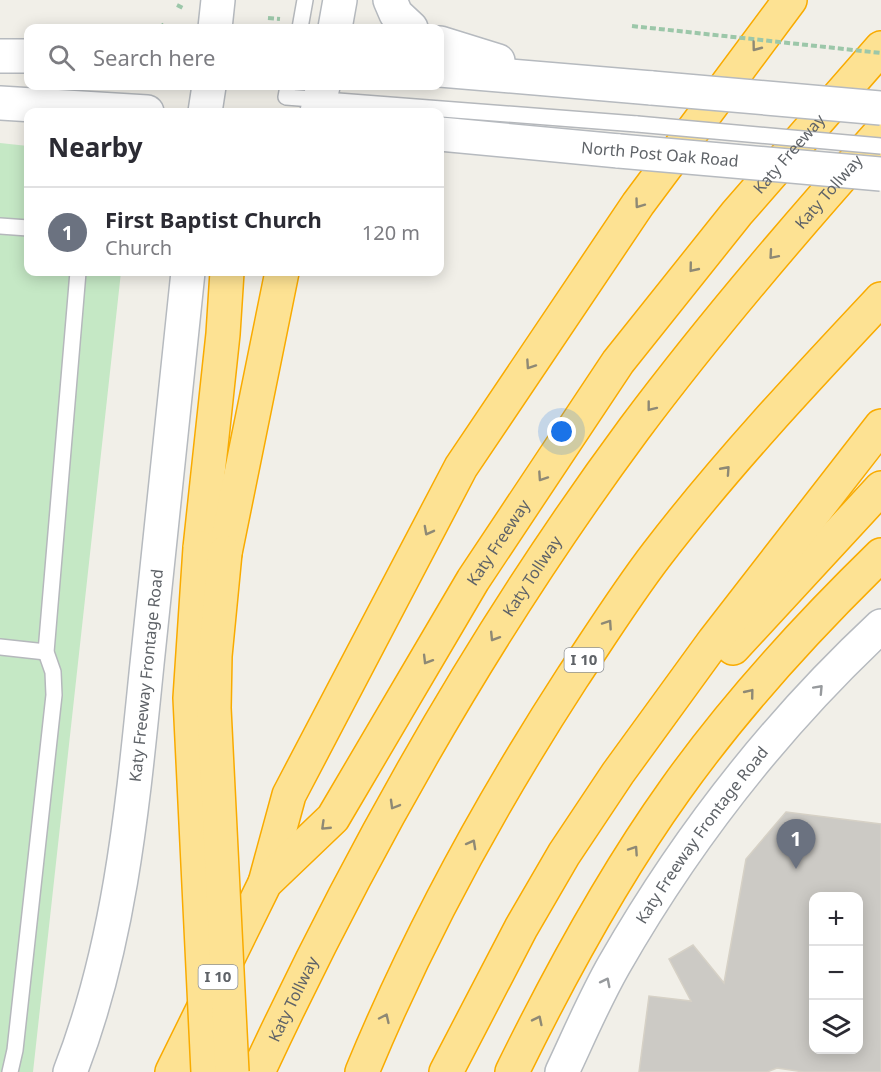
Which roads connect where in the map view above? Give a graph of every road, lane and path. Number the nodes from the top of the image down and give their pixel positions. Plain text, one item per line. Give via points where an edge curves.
1 (218, 0) edge
2 (305, 0) edge
3 (340, 0) edge
4 (390, 0) edge
5 (790, 0) edge
6 (177, 5) dead end
7 (183, 8) dead end
8 (268, 18) dead end
9 (280, 19) dead end
10 (215, 24) edge
11 (301, 24) edge
12 (336, 24) edge
13 (407, 24) edge
14 (632, 26) dead end
15 (444, 44) edge
16 (881, 48) edge
17 (881, 53) edge
18 (0, 56) edge
19 (24, 56) edge
20 (444, 70) edge
21 (563, 81) junction
22 (208, 90) edge
23 (287, 90) edge
24 (320, 99) edge
25 (0, 103) edge
26 (82, 108) edge
27 (205, 108) edge
28 (434, 108) edge
29 (881, 108) edge
30 (444, 109) edge
31 (881, 132) edge
32 (444, 134) edge
33 (881, 146) edge
34 (881, 174) edge
35 (0, 226) edge
36 (24, 228) edge
37 (78, 276) edge
38 (188, 276) edge
39 (227, 276) edge
40 (281, 276) edge
41 (881, 299) edge
42 (881, 426) edge
43 (881, 488) edge
44 (213, 551) junction
45 (881, 555) edge
46 (881, 626) edge
47 (0, 647) edge
48 (46, 652) junction
49 (618, 772) junction
50 (265, 883) junction
51 (10, 1072) edge
52 (70, 1072) edge
53 (172, 1072) edge
54 (208, 1072) edge
55 (232, 1072) edge
56 (258, 1072) edge
57 (362, 1072) edge
58 (446, 1072) edge
59 (512, 1072) edge
60 (562, 1072) edge

1 - 10 main road
2 - 11 lane
3 - 12 main road
4 - 13 main road via 396,14
5 -> 50 highway via 632,213 461,467 289,795
6 - 7 path
8 - 9 path
14 - 17 path, bridge
15 - 21 main road
16 -> 50 highway, Katy Freeway / I 10 via 737,213 618,362 473,580 333,818
18 - 19 main road
20 - 21 main road
21 - 29 main road, bridge
22 - 27 main road
23 - 24 lane via 286,97
24 - 28 lane, bridge
25 - 26 main road
30 - 33 lane, bridge
31 -> 56 highway, Katy Tollway via 731,303 540,563 453,702 377,836
32 - 34 main road, North Post Oak Road, bridge
35 - 36 lane
37 - 48 lane
38 - 52 main road, Katy Freeway Frontage Road via 134,794 111,929
39 - 44 highway
40 - 44 highway
57 -> 41 highway, I 10 via 414,953 470,845 611,619 709,488
42 - 49 highway
43 - 49 highway
44 - 54 highway, bridge via 190,698
44 - 55 highway, bridge via 214,708
59 -> 45 highway via 559,976 627,860 675,790 766,673
60 -> 46 main road, Katy Freeway Frontage Road via 613,967 697,834 779,731
47 - 48 lane
48 - 51 lane via 53,672 54,695
49 - 58 highway via 526,918
50 - 53 highway, Katy Freeway / I 10

